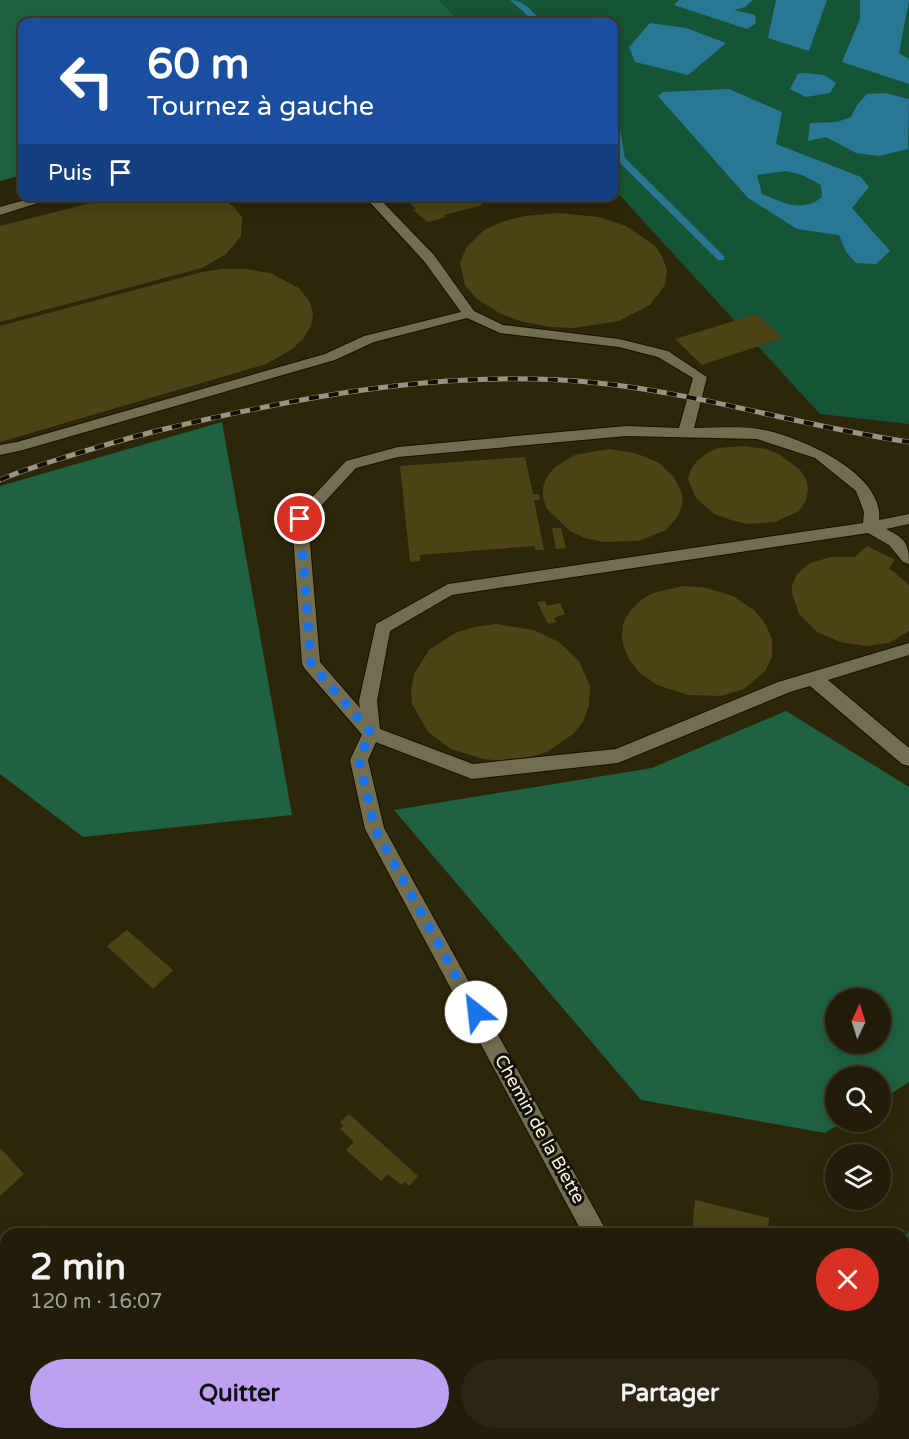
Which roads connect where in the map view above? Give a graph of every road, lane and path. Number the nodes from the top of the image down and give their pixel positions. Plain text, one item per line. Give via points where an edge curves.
1 (36, 201) edge
2 (375, 201) edge
3 (0, 211) edge
4 (469, 314) junction
5 (685, 433) junction
6 (0, 450) edge
7 (909, 519) edge
8 (870, 527) junction
9 (909, 558) edge
10 (909, 649) edge
11 (813, 678) junction
12 (371, 733) junction
13 (909, 759) edge
14 (593, 1228) edge

1 - 3 street
2 - 4 street via 429,258
4 - 5 street via 500,329 619,343 663,354 700,377
4 - 6 street via 369,339 330,357
5 - 8 street via 758,434 820,455 863,488 872,512
5 - 12 street via 626,431 398,452 351,464 300,519 311,664
7 - 8 street
8 - 9 street via 895,541
8 - 12 street via 448,591 382,628 368,701
10 - 11 street
11 - 12 street via 618,756 472,772
11 - 13 street
12 - 14 street, Chemin de la Biette via 359,760 375,829

